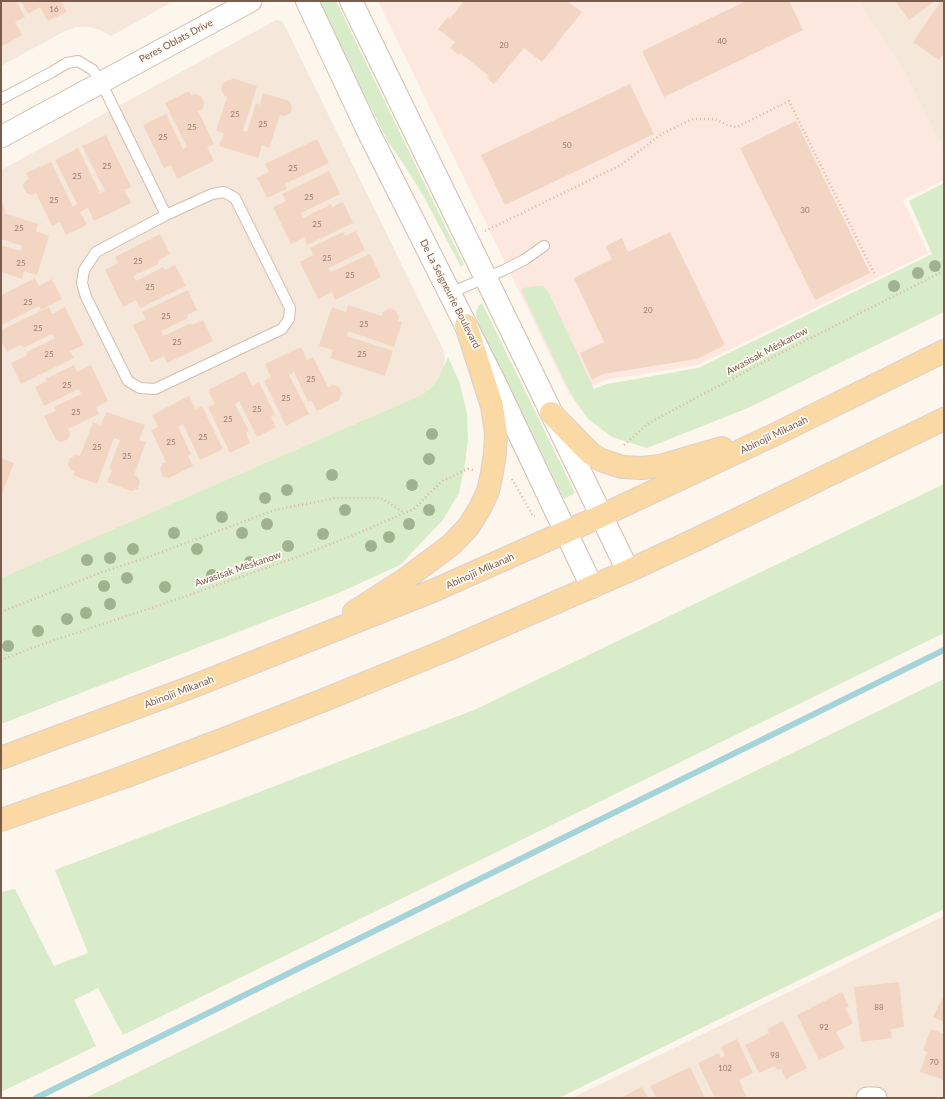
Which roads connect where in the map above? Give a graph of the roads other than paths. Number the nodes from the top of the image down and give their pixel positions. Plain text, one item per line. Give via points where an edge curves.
1 (252, 1) edge
2 (307, 1) edge
3 (351, 1) edge
4 (101, 82) junction
5 (1, 99) edge
6 (1, 137) edge
7 (166, 215) junction
8 (544, 246) dead end
9 (485, 277) junction
10 (450, 293) junction
11 (466, 325) junction
12 (944, 351) edge
13 (552, 413) junction
14 (944, 419) edge
15 (780, 432) junction
16 (602, 516) junction
17 (566, 533) junction
18 (628, 572) junction
19 (592, 587) junction
20 (305, 642) junction
21 (1, 758) edge
22 (1, 820) edge
23 (867, 1098) edge
24 (876, 1098) edge

1 - 4 street, Peres Oblats Drive
2 - 10 street, De La Seigneurie Boulevard via 369,133
3 - 9 street
4 - 5 lane via 93,70 78,61 67,62
4 - 6 street, Peres Oblats Drive
4 - 7 lane
7 - 7 lane via 96,252 84,270 82,283 128,381 140,388 155,389 282,329 289,319 290,308 235,198 224,192 212,194
8 - 9 lane via 524,260
9 - 10 lane
9 - 13 street
10 - 11 street, De La Seigneurie Boulevard
11 - 17 street, De La Seigneurie Boulevard
11 - 20 main road via 492,406 496,433 492,473 488,491 480,508 469,526 451,545 404,580
12 - 15 main road, Abinojii Mikanah
13 - 15 main road via 590,453 601,460 622,467 660,466
13 - 16 street
14 - 18 main road
15 - 16 main road, Abinojii Mikanah
16 - 17 main road, Abinojii Mikanah
16 - 18 street
17 - 19 street, De La Seigneurie Boulevard
17 - 20 main road, Abinojii Mikanah via 435,590
18 - 19 main road
19 - 22 main road via 324,700 124,777
20 - 21 main road, Abinojii Mikanah
23 - 24 street

